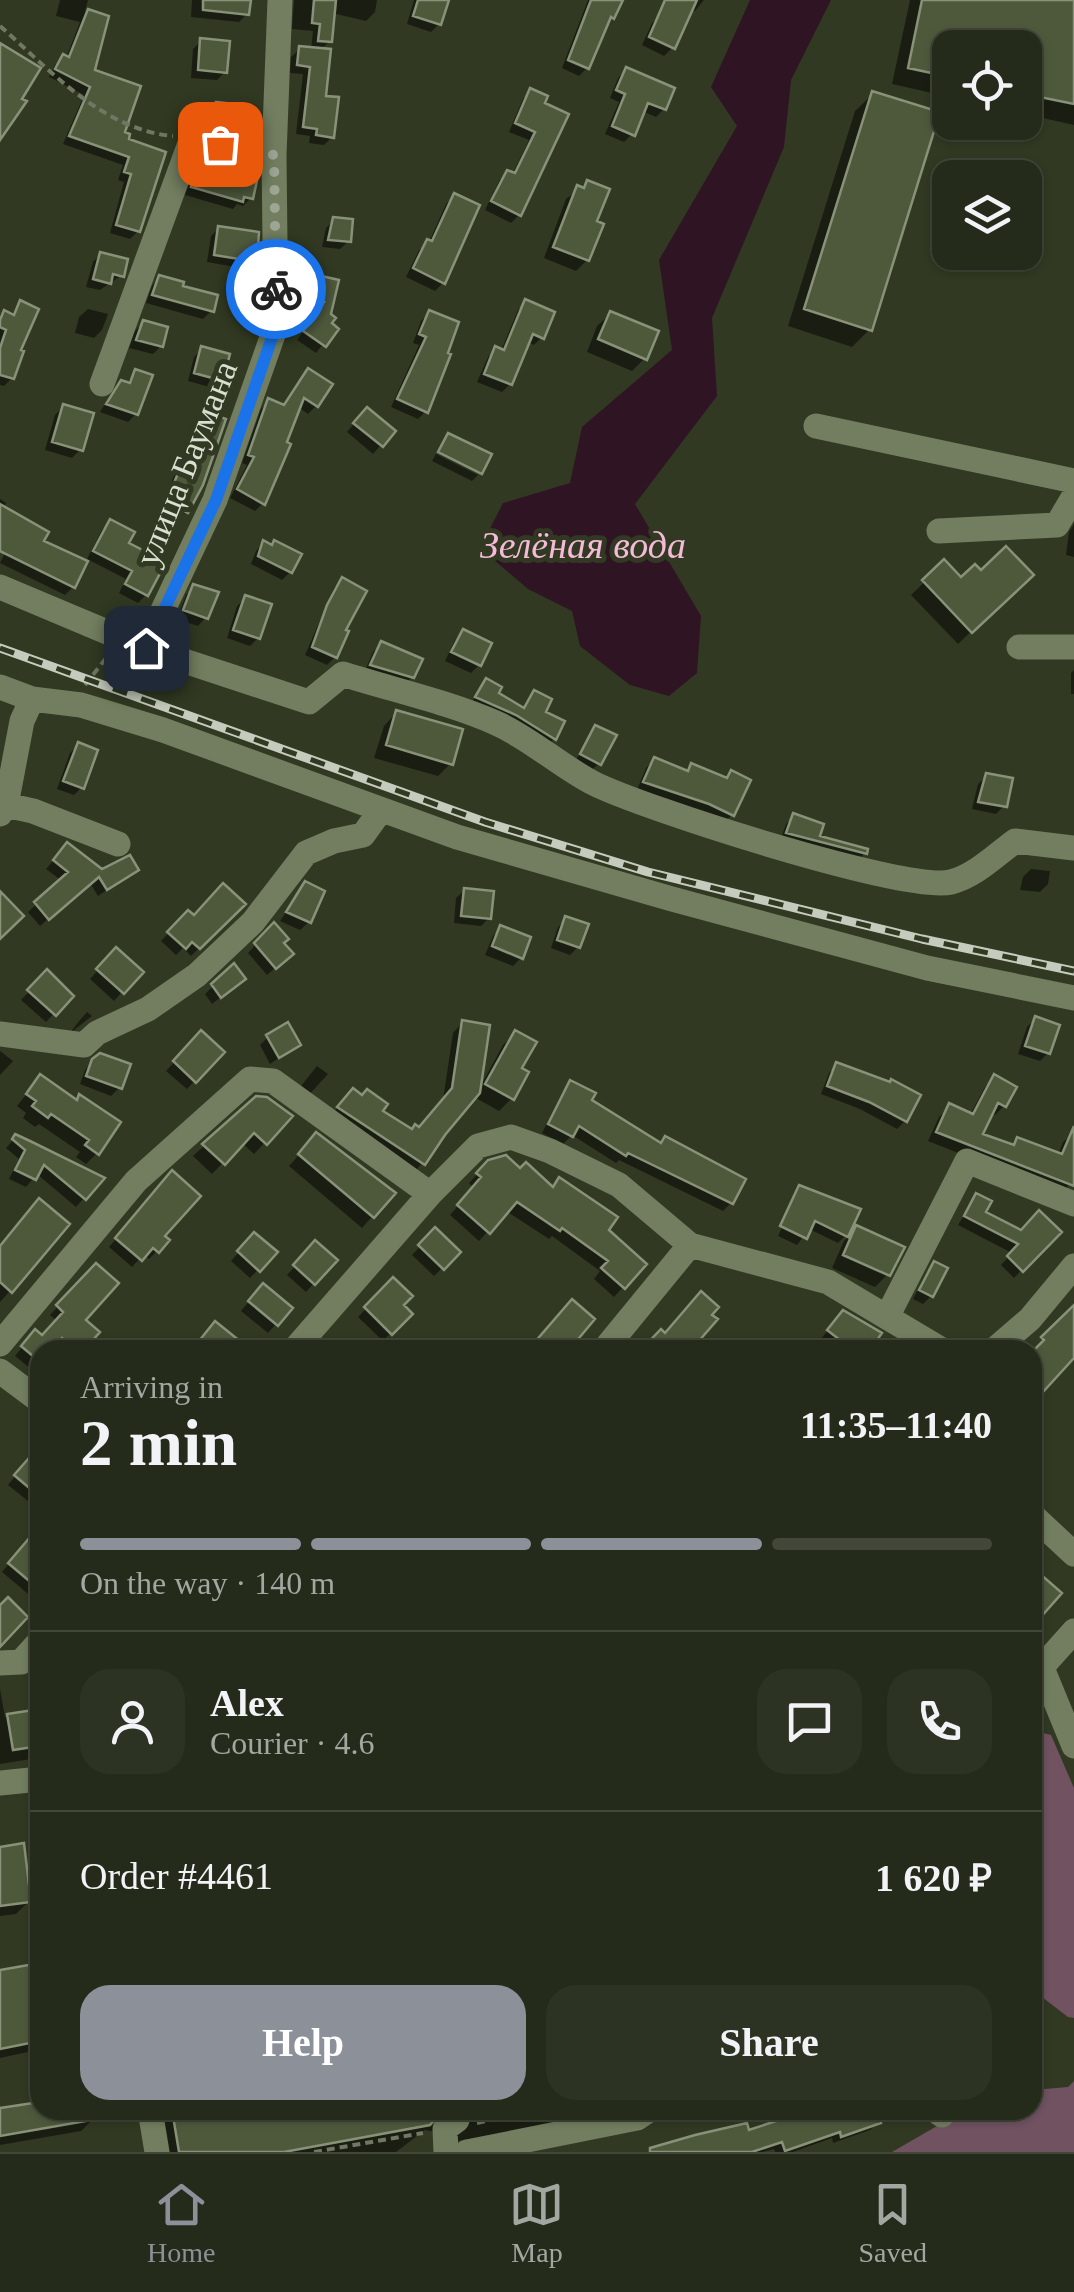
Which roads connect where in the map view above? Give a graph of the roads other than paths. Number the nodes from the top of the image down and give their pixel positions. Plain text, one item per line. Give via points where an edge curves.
1 (280, 0) edge
2 (274, 155) junction
3 (102, 384) dead end
4 (816, 426) dead end
5 (1074, 481) edge
6 (1074, 496) edge
7 (940, 532) dead end
8 (0, 587) edge
9 (1018, 647) dead end
10 (1074, 647) edge
11 (146, 648) junction
12 (0, 686) edge
13 (27, 710) junction
14 (2, 802) edge
15 (381, 810) junction
16 (118, 844) dead end
17 (1074, 848) edge
18 (1074, 998) edge
19 (0, 1034) edge
20 (430, 1194) junction
21 (1074, 1204) edge
22 (690, 1245) junction
23 (1074, 1266) edge
24 (888, 1316) junction
25 (303, 1340) edge
26 (612, 1340) edge
27 (926, 1340) edge
28 (1006, 1340) edge
29 (0, 1344) edge
30 (0, 1370) edge
31 (30, 1394) edge
32 (1042, 1524) edge
33 (1074, 1554) edge
34 (1074, 1630) edge
35 (1042, 1667) edge
36 (1042, 1683) edge
37 (1074, 1746) edge
38 (30, 1780) edge
39 (0, 1784) edge
40 (152, 2120) edge
41 (457, 2120) dead end
42 (610, 2120) edge
43 (157, 2152) edge
44 (446, 2152) edge
45 (468, 2152) edge

1 - 2 street, улица Баумана
2 - 3 street via 192,138
2 - 11 street, улица Баумана via 276,326 216,500
4 - 5 street
6 - 7 street via 1057,525
8 - 11 street
9 - 10 street
11 - 17 street via 309,702 343,674 498,724 594,784 875,874 952,882 1015,841
12 - 13 street
13 - 14 street
13 - 15 street via 81,706
14 - 16 street
15 - 18 street via 926,968
15 - 19 street via 364,836 306,854 253,922 198,975 148,1010 84,1045
20 - 22 street via 478,1146 511,1137 619,1185
20 - 25 street
20 - 29 street via 273,1081 250,1079 136,1181
21 - 24 street via 967,1161
22 - 24 street via 828,1282
22 - 26 street
23 - 28 street
24 - 27 street
30 - 31 street
32 - 33 street
34 - 35 street
36 - 37 street
38 - 39 street
40 - 43 street
41 - 44 street via 444,2130
42 - 45 street

